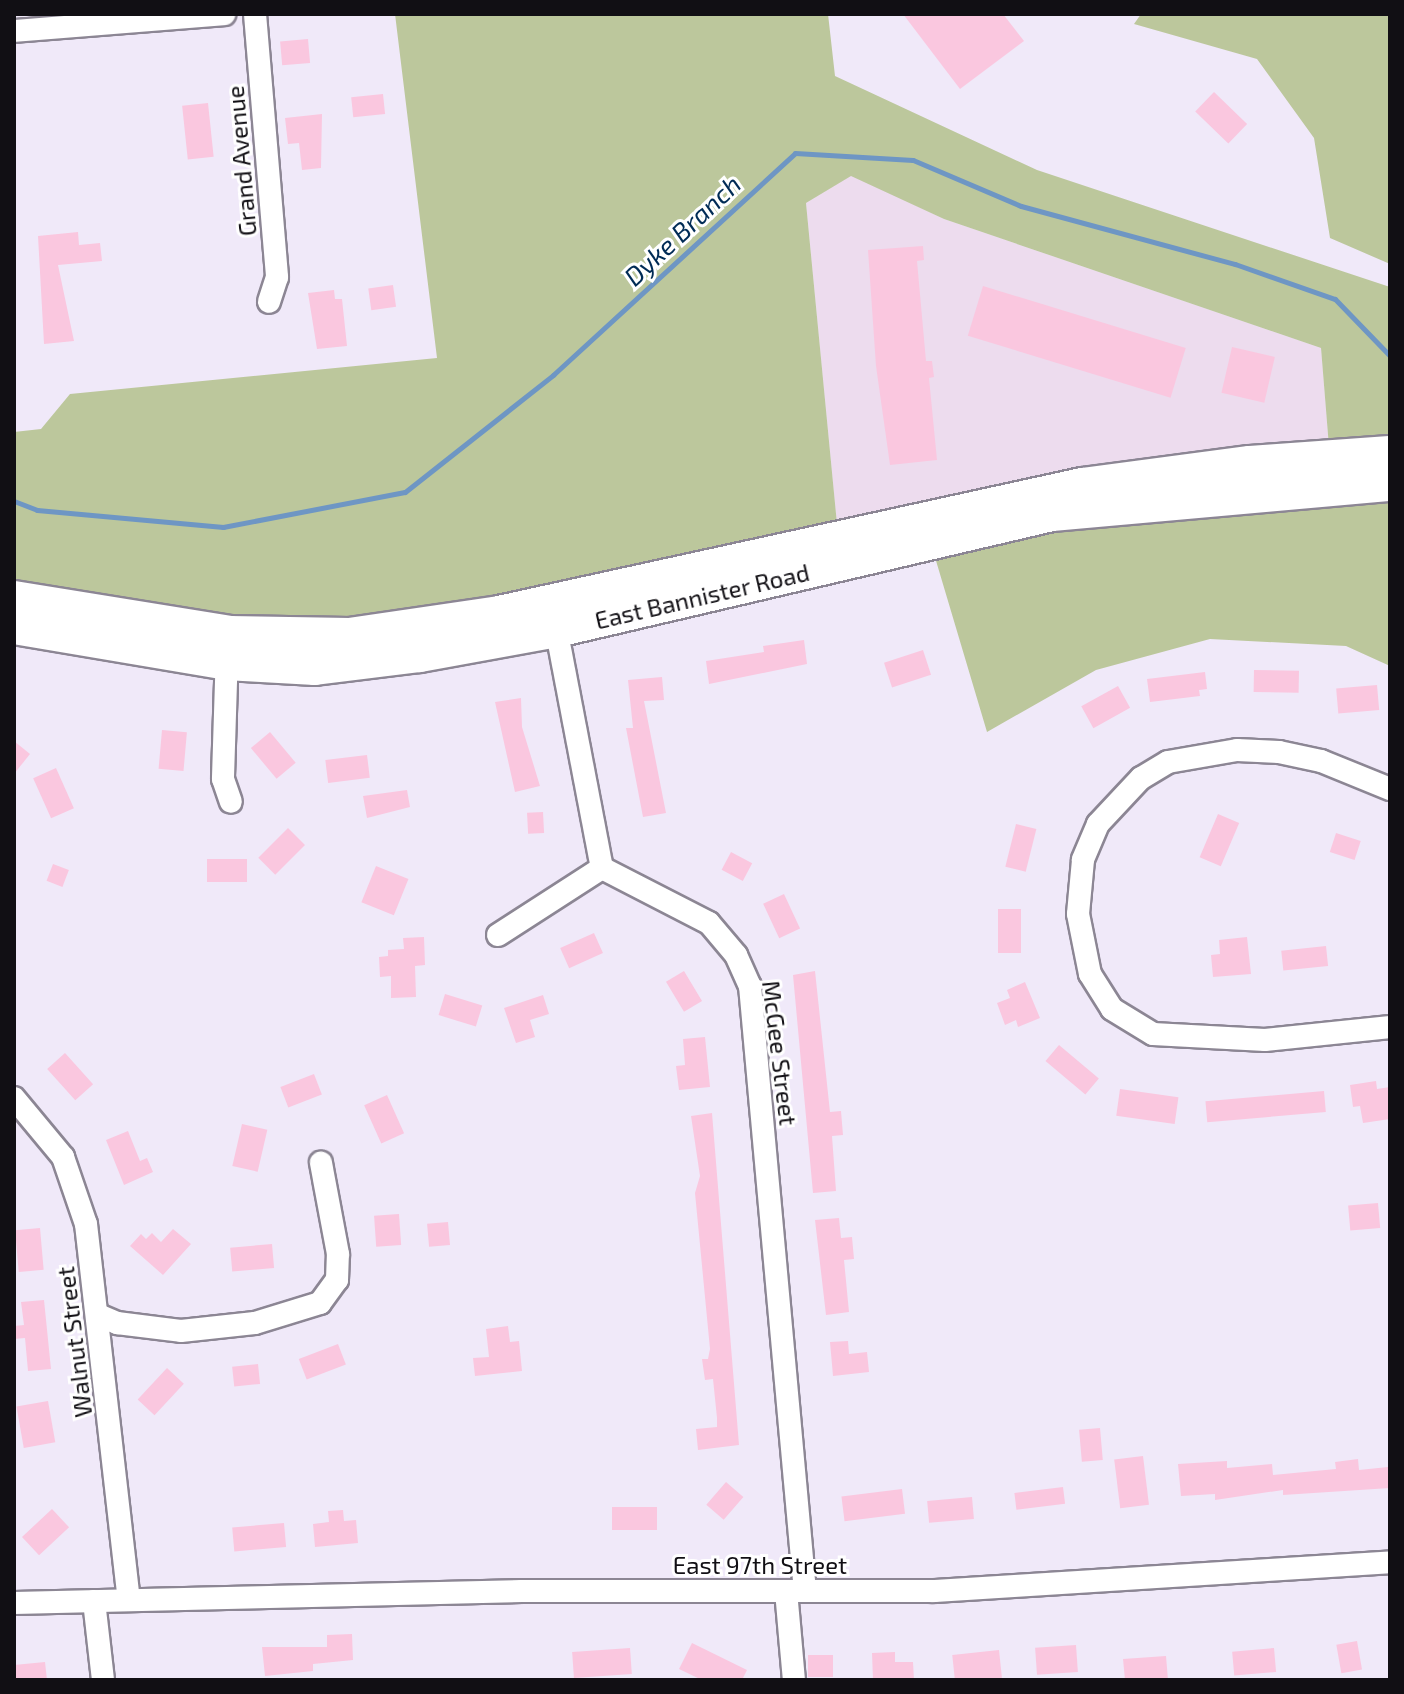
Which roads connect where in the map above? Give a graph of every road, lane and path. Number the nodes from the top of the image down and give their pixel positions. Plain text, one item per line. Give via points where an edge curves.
1 (224, 14) edge
2 (255, 14) edge
3 (14, 31) edge
4 (269, 302) dead end
5 (1390, 453) edge
6 (1390, 484) edge
7 (14, 598) edge
8 (553, 615) junction
9 (14, 627) edge
10 (228, 648) junction
11 (1390, 789) edge
12 (231, 802) dead end
13 (602, 868) junction
14 (498, 935) dead end
15 (1390, 1027) edge
16 (14, 1098) edge
17 (321, 1163) dead end
18 (98, 1315) junction
19 (1390, 1562) edge
20 (795, 1591) junction
21 (129, 1600) junction
22 (94, 1601) junction
23 (14, 1603) edge
24 (103, 1680) edge
25 (794, 1680) edge

1 - 3 street
2 - 4 street, Grand Avenue via 277,277
5 - 8 main road, East Bannister Road via 1250,463 1082,485
6 - 8 main road, East Bannister Road via 1052,514
7 - 10 main road, East Bannister Road
8 - 10 main road, East Bannister Road via 315,668
8 - 13 street
9 - 10 main road, East Bannister Road
10 - 12 street via 223,779
11 - 15 street via 1321,761 1279,752 1199,753 1168,762 1129,788 1098,824 1083,860 1078,914 1090,974 1112,1009 1153,1034 1265,1040
13 - 14 street
13 - 20 street, McGee Street via 709,923 736,955 750,986
16 - 18 street, Walnut Street via 50,1137 76,1186
17 - 18 street via 338,1254 337,1280 320,1303 255,1323 181,1331 117,1323
18 - 21 street, Walnut Street
19 - 20 street, East 97th Street via 934,1591
20 - 21 street, East 97th Street
20 - 25 street, McGee Street
21 - 22 street, East 97th Street
22 - 23 street
22 - 24 street

